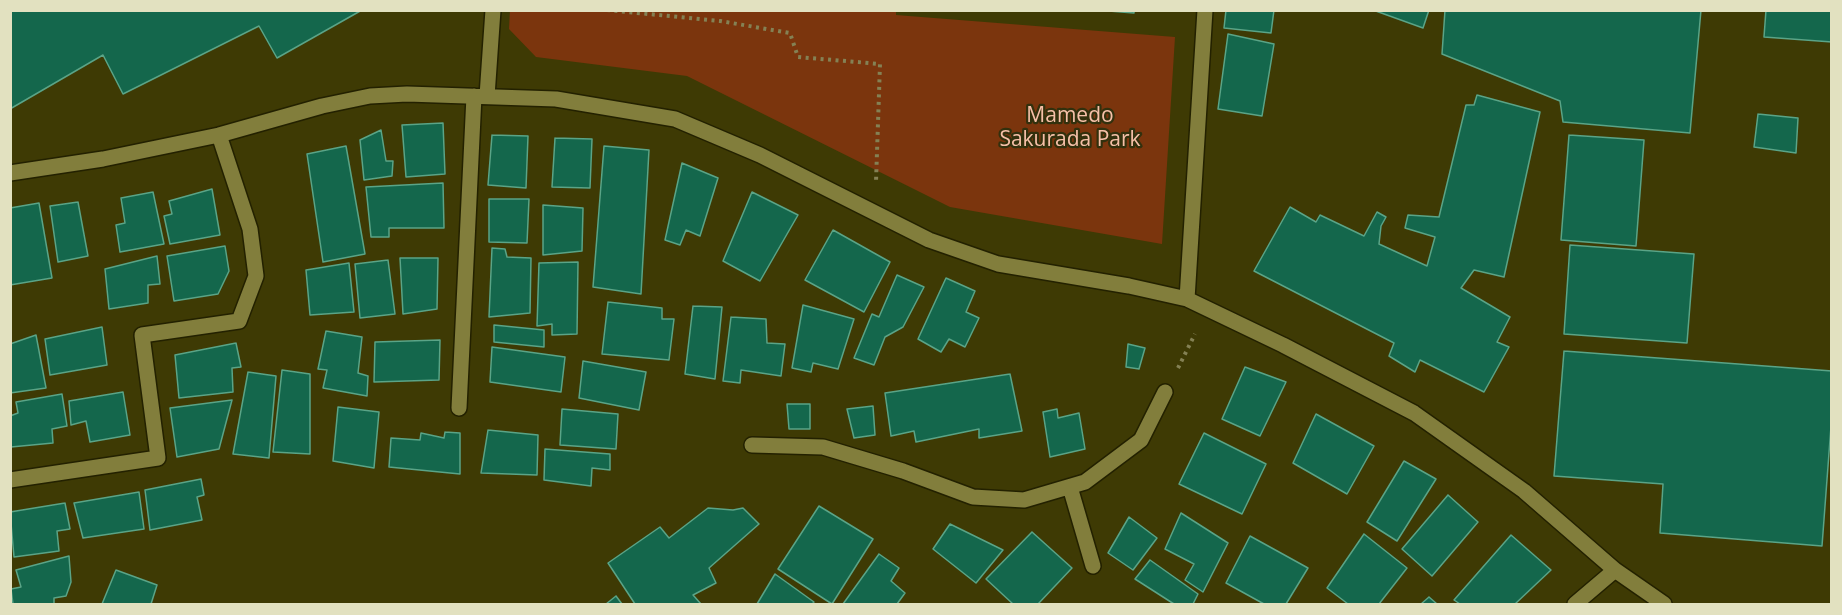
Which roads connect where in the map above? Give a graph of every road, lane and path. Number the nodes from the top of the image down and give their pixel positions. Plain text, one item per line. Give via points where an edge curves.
1 (493, 10) edge
2 (607, 10) edge
3 (1205, 10) edge
4 (481, 96) junction
5 (219, 135) junction
6 (10, 173) edge
7 (874, 212) junction
8 (1187, 299) junction
9 (1207, 310) junction
10 (1165, 392) joint
11 (459, 408) dead end
12 (752, 445) dead end
13 (10, 480) edge
14 (1070, 487) junction
15 (1093, 566) dead end
16 (1615, 570) junction
17 (1575, 604) edge
18 (1664, 604) edge

1 - 4 street
2 - 7 path via 720,21 790,33 798,57 880,64
3 - 8 street
4 - 5 street via 370,96
4 - 7 street via 556,99 675,119 760,155
4 - 11 street
5 - 6 street
5 - 13 street via 250,229 256,276 238,321 142,335 158,458
7 - 8 street via 929,240 998,264
8 - 9 street
9 - 10 path
9 - 16 street via 1414,413 1524,491
10 - 14 street via 1141,440 1085,482
12 - 14 street via 823,447 973,497 1024,500
14 - 15 street
16 - 17 street
16 - 18 street

